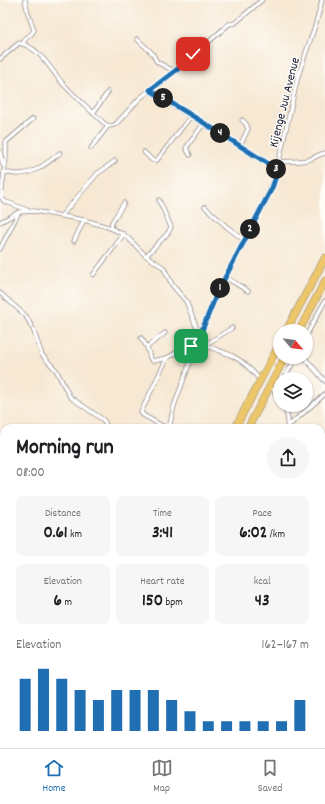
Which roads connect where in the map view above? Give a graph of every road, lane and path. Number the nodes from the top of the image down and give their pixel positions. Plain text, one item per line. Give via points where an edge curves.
1 (25, 0) edge
2 (262, 0) edge
3 (322, 0) edge
4 (137, 38) dead end
5 (23, 44) junction
6 (0, 59) edge
7 (174, 71) junction
8 (150, 90) junction
9 (108, 92) dead end
10 (93, 113) junction
11 (191, 116) junction
12 (33, 119) dead end
13 (242, 120) dead end
14 (204, 123) junction
15 (108, 126) junction
16 (240, 146) junction
17 (91, 148) dead end
18 (0, 152) edge
19 (144, 152) dead end
20 (60, 153) dead end
21 (325, 153) edge
22 (190, 154) dead end
23 (115, 161) dead end
24 (278, 162) junction
25 (4, 170) junction
26 (278, 170) junction
27 (159, 200) dead end
28 (124, 203) dead end
29 (205, 207) dead end
30 (34, 211) junction
31 (19, 212) junction
32 (62, 215) junction
33 (84, 220) junction
34 (0, 222) edge
35 (111, 228) junction
36 (124, 234) junction
37 (244, 240) junction
38 (74, 241) dead end
39 (0, 249) edge
40 (146, 256) junction
41 (325, 258) edge
42 (93, 275) dead end
43 (225, 277) junction
44 (325, 281) edge
45 (248, 291) dead end
46 (0, 293) edge
47 (325, 301) edge
48 (290, 324) edge
49 (303, 324) edge
50 (313, 324) edge
51 (232, 328) dead end
52 (165, 333) dead end
53 (200, 336) junction
54 (141, 338) dead end
55 (197, 343) junction
56 (205, 346) junction
57 (147, 347) junction
58 (273, 356) edge
59 (167, 358) junction
60 (281, 364) edge
61 (310, 364) edge
62 (260, 380) junction
63 (325, 381) edge
64 (270, 386) junction
65 (273, 390) edge
66 (325, 394) edge
67 (286, 412) edge
68 (105, 424) edge
69 (160, 424) edge
70 (168, 424) edge
71 (237, 424) edge
72 (250, 424) edge
73 (287, 424) edge
74 (290, 424) edge

1 - 5 street via 34,30 24,39
2 - 7 street via 236,23 229,24
3 - 24 street, Kijenge Juu Avenue via 298,76
4 - 7 street via 157,62
5 - 6 street via 17,44
5 - 10 street via 43,58 64,85
7 - 8 street
8 - 11 street
8 - 15 street via 116,124
9 - 10 street
10 - 15 street
11 - 14 street
11 - 19 street via 158,160 152,160
12 - 25 street via 6,141
13 - 16 street via 248,129
14 - 16 street
14 - 22 street via 186,148
15 - 17 street
16 - 26 street
18 - 25 street
20 - 25 street via 31,172 15,174
21 - 24 street via 318,154 310,160
23 - 32 street via 93,178
24 - 26 street, Kijenge Juu Avenue
25 - 30 street via 1,199 17,207
26 - 37 street, Kijenge Juu Avenue via 272,188
27 - 40 street via 170,223 170,230
28 - 35 street
29 - 37 street
30 - 31 street
30 - 32 street
31 - 34 street
31 - 39 street
32 - 33 street
33 - 35 street
33 - 38 street
35 - 36 street
36 - 40 street
36 - 42 street
37 - 43 street, Kijenge Juu Avenue
40 - 53 street via 162,266 173,286 186,300
41 - 48 highway
43 - 45 street
43 - 53 street, Kijenge Juu Avenue
44 - 49 highway
46 - 68 street via 26,316 42,355 56,370 70,398 102,419
47 - 50 street
51 - 56 street
52 - 57 street
53 - 55 street, Kijenge Juu Avenue
54 - 57 street
55 - 56 street
55 - 59 street
55 - 70 street, Kijenge Juu Avenue
56 - 62 street via 237,358
57 - 59 street via 151,360
58 - 62 highway
59 - 69 street via 141,412
60 - 64 highway
61 - 63 street
62 - 71 highway
64 - 65 street
64 - 72 highway
66 - 74 street
67 - 73 street

